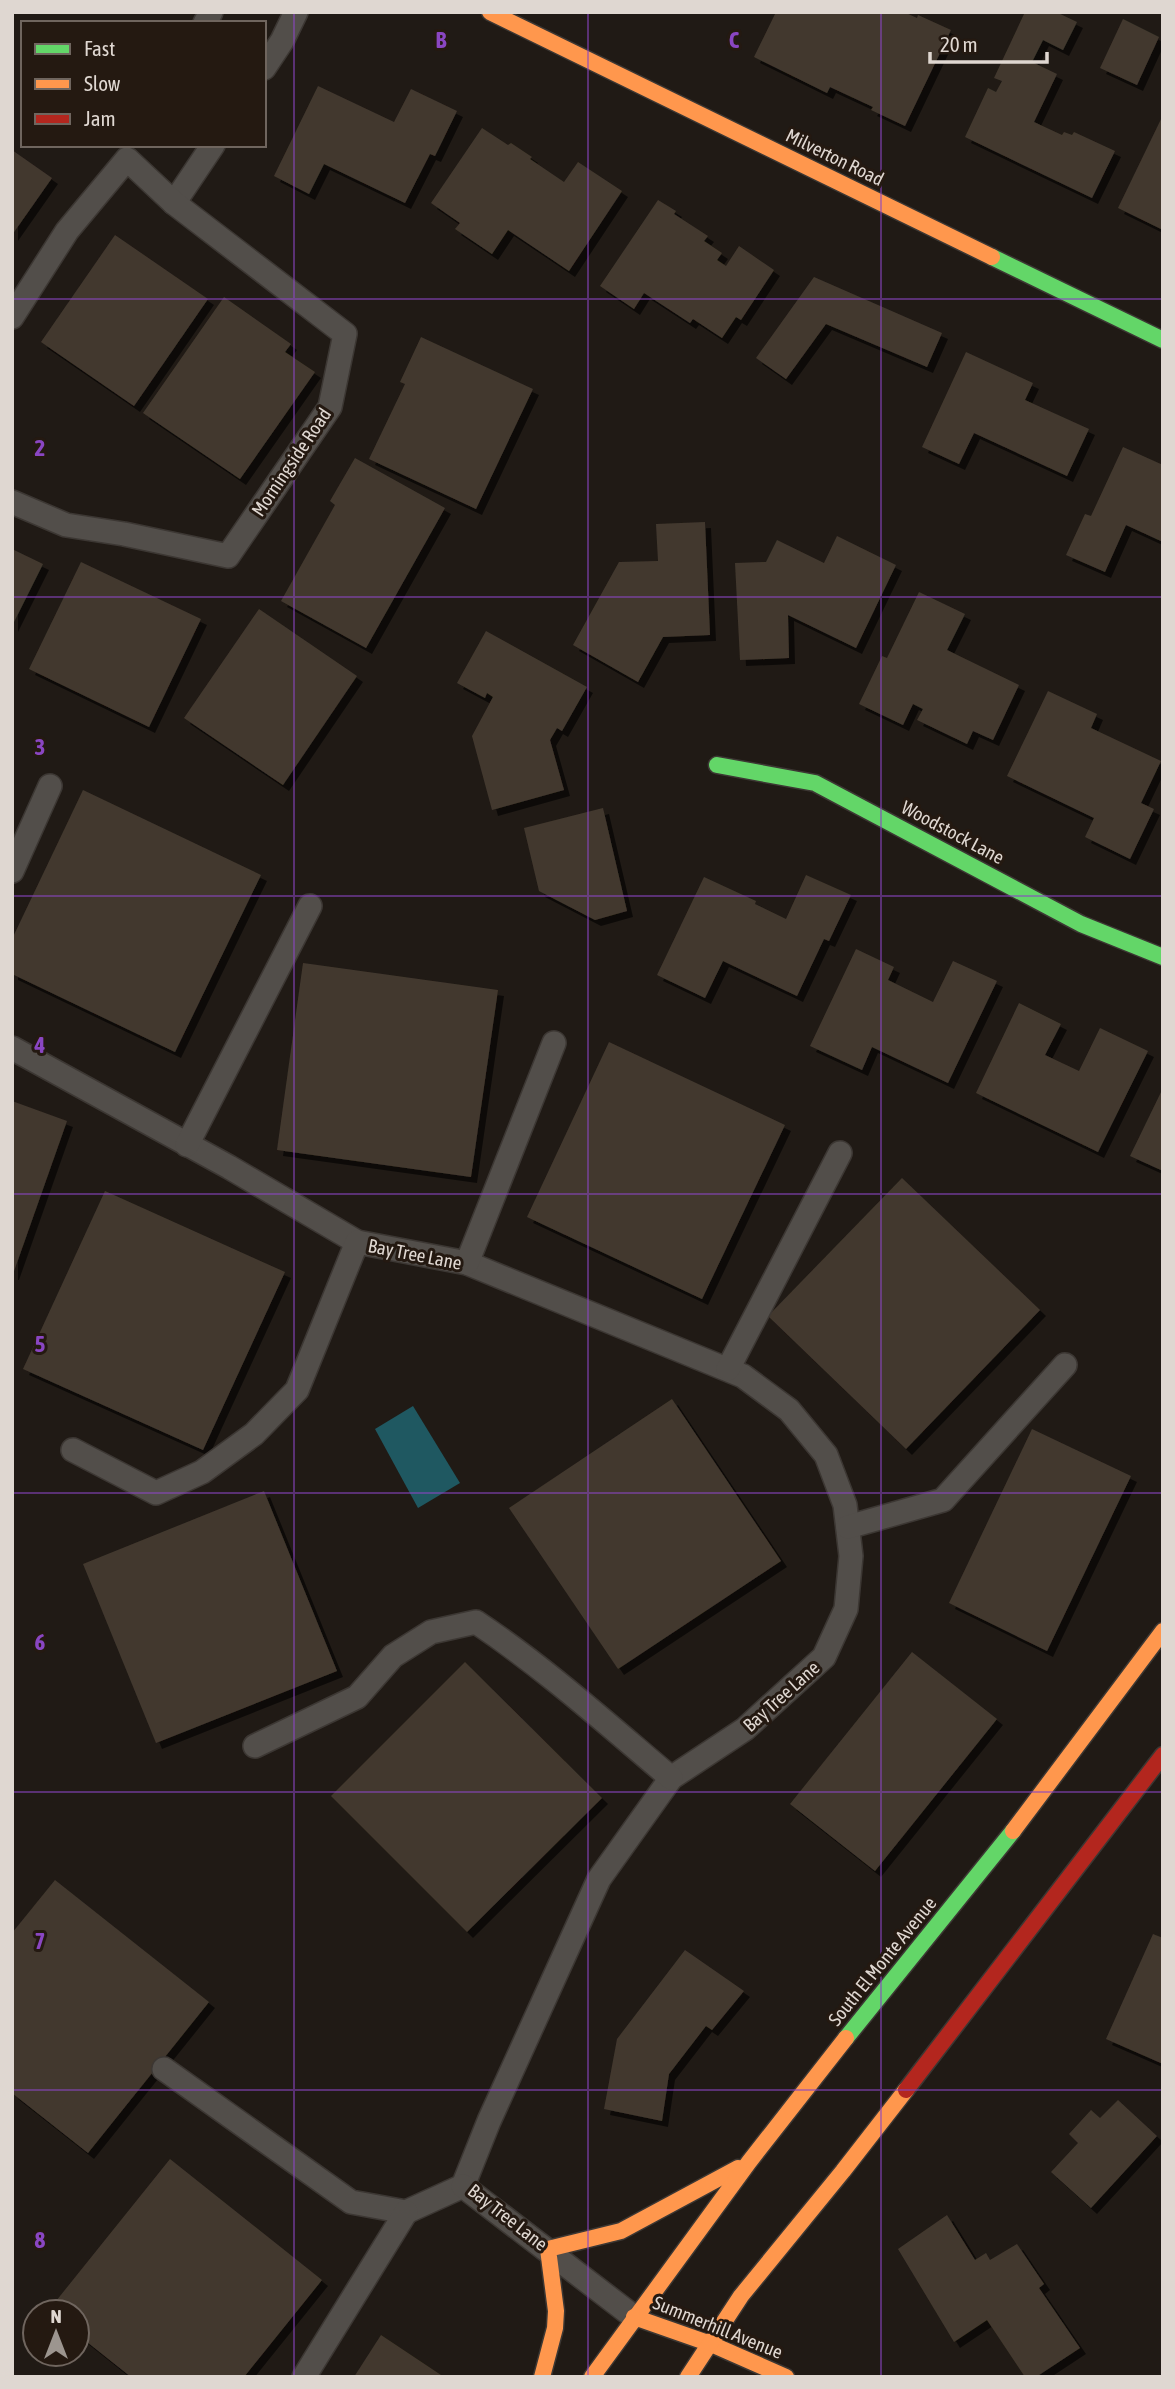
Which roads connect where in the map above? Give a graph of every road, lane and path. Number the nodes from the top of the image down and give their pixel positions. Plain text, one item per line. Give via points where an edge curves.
1 (296, 12) edge
2 (490, 12) edge
3 (266, 65) edge
4 (212, 147) edge
5 (131, 152) edge
6 (174, 203) junction
7 (12, 317) edge
8 (1163, 340) edge
9 (12, 502) edge
10 (717, 765) dead end
11 (50, 786) dead end
12 (12, 871) edge
13 (310, 906) dead end
14 (1163, 957) edge
15 (554, 1043) dead end
16 (12, 1048) edge
17 (187, 1145) junction
18 (840, 1153) dead end
19 (357, 1242) junction
20 (467, 1263) junction
21 (1065, 1365) dead end
22 (728, 1370) junction
23 (73, 1450) dead end
24 (848, 1527) junction
25 (1163, 1631) edge
26 (255, 1746) dead end
27 (1163, 1755) edge
28 (671, 1778) junction
29 (164, 2069) dead end
30 (749, 2162) junction
31 (463, 2186) junction
32 (406, 2212) junction
33 (548, 2249) junction
34 (634, 2316) junction
35 (711, 2344) junction
36 (304, 2377) edge
37 (542, 2377) edge
38 (592, 2377) edge
39 (688, 2377) edge
40 (786, 2377) edge

1 - 3 lane
2 - 8 main road, Milverton Road
4 - 6 lane
5 - 6 lane, Morningside Road
5 - 7 lane, Morningside Road via 67,231
6 - 9 lane, Morningside Road via 345,334 330,407 228,556 66,525
10 - 14 main road, Woodstock Lane via 815,783 1081,925
11 - 12 lane
13 - 17 lane
15 - 20 lane
16 - 17 lane, Bay Tree Lane
17 - 19 lane, Bay Tree Lane
18 - 22 lane
19 - 20 lane, Bay Tree Lane
19 - 23 lane via 297,1390 254,1434 202,1472 156,1493
20 - 22 lane, Bay Tree Lane
21 - 24 lane via 943,1500
22 - 24 lane, Bay Tree Lane via 789,1410 826,1455 845,1505
24 - 28 lane, Bay Tree Lane via 851,1556 846,1608 824,1657 745,1729
25 - 30 main road, South El Monte Avenue via 1036,1803
26 - 28 lane via 358,1697 393,1656 431,1632 476,1622 561,1684
27 - 35 main road via 844,2171 741,2296
28 - 31 lane, Bay Tree Lane via 599,1879
29 - 32 lane via 351,2202
30 - 33 main road via 621,2231
30 - 34 main road, South El Monte Avenue
31 - 32 lane
31 - 33 lane, Bay Tree Lane
32 - 36 lane
33 - 34 lane, Bay Tree Lane
33 - 37 main road via 556,2311
34 - 35 main road, Summerhill Avenue
34 - 38 main road, South El Monte Avenue
35 - 39 main road
35 - 40 main road, Summerhill Avenue

